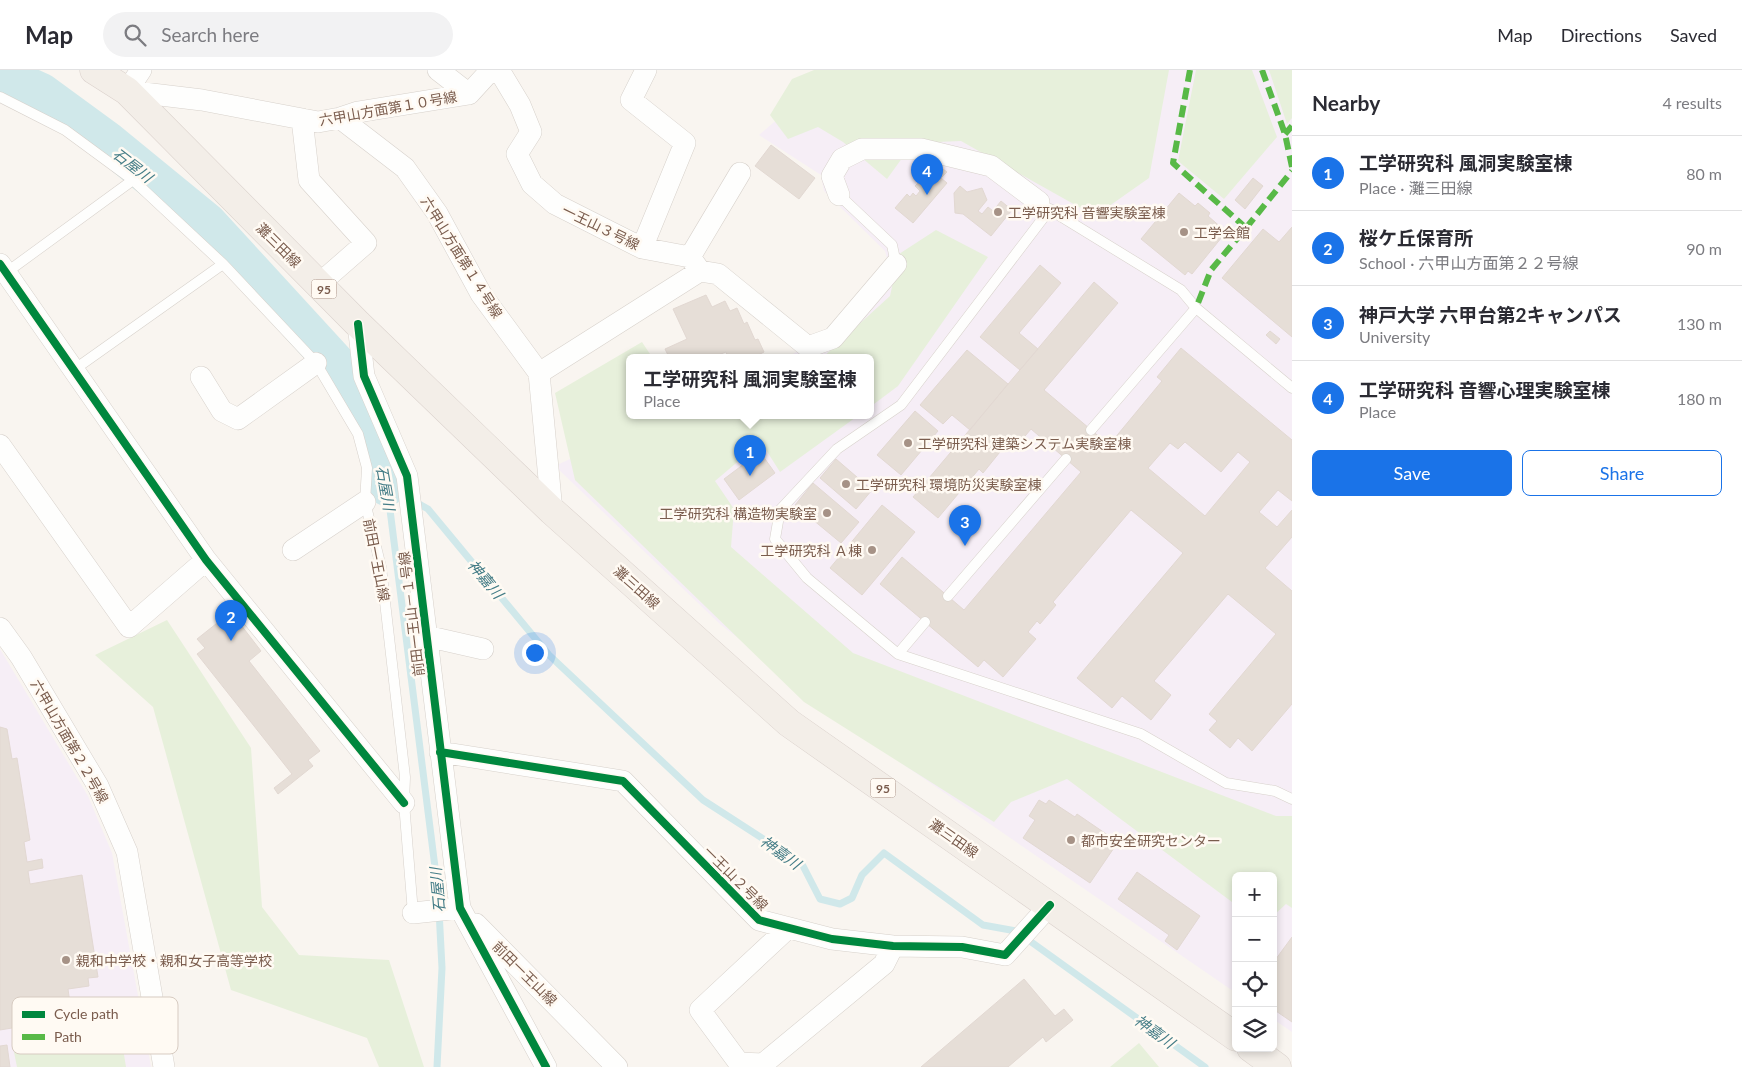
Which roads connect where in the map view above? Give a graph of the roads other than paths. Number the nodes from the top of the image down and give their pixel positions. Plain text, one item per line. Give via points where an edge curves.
1 (94, 70) edge
2 (438, 70) edge
3 (491, 70) edge
4 (499, 70) edge
5 (646, 70) edge
6 (134, 81) edge
7 (469, 94) junction
8 (0, 97) edge
9 (340, 118) junction
10 (302, 119) junction
11 (740, 173) dead end
12 (132, 180) junction
13 (840, 195) joint
14 (1044, 206) junction
15 (642, 248) junction
16 (222, 264) junction
17 (695, 264) junction
18 (896, 264) joint
19 (3, 268) edge
20 (319, 284) junction
21 (1196, 308) junction
22 (358, 324) junction
23 (316, 363) junction
24 (76, 369) junction
25 (539, 373) junction
26 (200, 377) dead end
27 (1292, 388) edge
28 (1091, 430) dead end
29 (0, 445) edge
30 (1066, 459) dead end
31 (365, 502) junction
32 (552, 511) junction
33 (293, 550) dead end
34 (206, 560) junction
35 (948, 596) dead end
36 (925, 622) dead end
37 (0, 628) edge
38 (426, 636) junction
39 (483, 649) dead end
40 (898, 654) junction
41 (440, 752) junction
42 (1292, 799) edge
43 (404, 803) junction
44 (1050, 905) junction
45 (460, 908) junction
46 (413, 913) joint
47 (788, 928) junction
48 (893, 946) junction
49 (152, 997) edge
50 (1232, 1035) edge
51 (1256, 1052) edge
52 (162, 1054) edge
53 (164, 1067) edge
54 (546, 1067) edge
55 (617, 1067) edge
56 (1277, 1067) edge

1 - 6 main road, 灘三田線 / 95
2 - 7 street
3 - 7 street, 六甲山方面第１０号線
4 - 15 street, 一王山３号線 via 520,105 531,132 517,154 532,184 555,204
5 - 15 street via 630,100 685,143
6 - 10 street, 六甲山方面第１０号線 via 202,100
6 - 20 main road, 灘三田線 / 95
7 - 9 street, 六甲山方面第１０号線 via 358,112
8 - 12 lane, 前田一王山線 via 64,130
9 - 10 street, 六甲山方面第１０号線 via 318,122
9 - 25 street, 六甲山方面第１４号線 via 404,168 437,213 481,294
10 - 20 street via 309,180 366,243
11 - 17 street
12 - 16 lane, 前田一王山線
12 - 19 lane
13 - 14 street via 832,176 842,159 862,149 921,149 991,166
13 - 18 lane via 892,245
14 - 21 lane via 1181,290
14 - 40 lane via 901,405 837,449 780,510 775,539 796,565 807,578
15 - 17 street, 一王山３号線
16 - 23 lane, 前田一王山線
16 - 24 lane
17 - 18 street, 一王山３号線 via 718,274 808,347 833,338
17 - 25 street
19 - 24 street
20 - 22 main road, 灘三田線 / 95
21 - 27 lane
21 - 28 lane
22 - 32 main road, 灘三田線 / 95
22 - 38 street, 前田一王山－１号線 via 364,376 407,476
23 - 26 street via 238,419 222,411
23 - 31 lane, 前田一王山線 via 358,434 367,468
24 - 34 street
25 - 32 street
29 - 34 street via 129,627
30 - 35 lane
31 - 33 street
31 - 43 lane, 前田一王山線 via 381,567 404,777
32 - 44 main road, 灘三田線 / 95 via 789,723
34 - 43 street
36 - 40 lane
37 - 49 street, 六甲山方面第２２号線 via 22,657 98,786 127,852
38 - 39 street
38 - 41 street, 前田一王山－１号線
40 - 42 lane via 1141,734 1226,783 1275,791
41 - 45 street, 前田一王山－１号線
41 - 47 street, 一王山２号線 via 624,781 759,920
43 - 46 lane, 前田一王山線
44 - 48 street, 一王山２号線 via 1006,955 962,947
44 - 50 main road, 灘三田線 / 95
45 - 46 street, 前田一王山線
45 - 54 street
45 - 55 street, 前田一王山線
47 - 48 street, 一王山２号線 via 832,939
47 - 48 street via 700,1010 739,1063 764,1064 884,964
51 - 56 main road
52 - 53 street, 六甲山方面第２２号線

